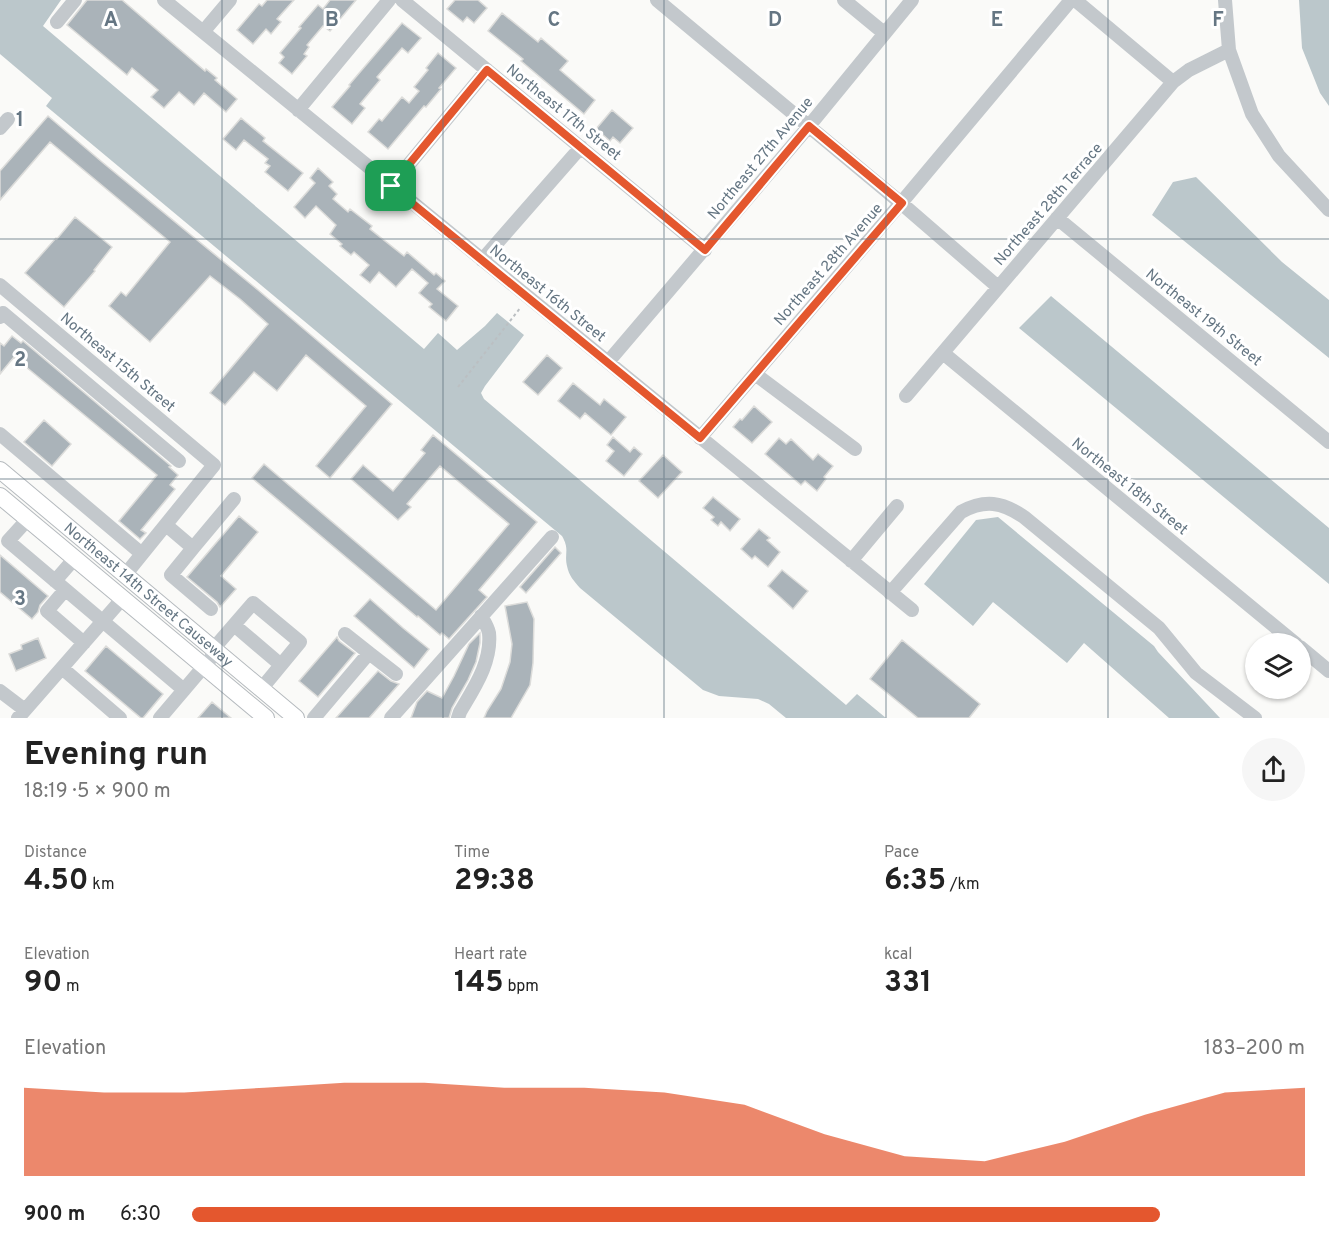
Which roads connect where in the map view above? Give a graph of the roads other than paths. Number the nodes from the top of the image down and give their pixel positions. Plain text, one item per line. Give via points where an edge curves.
1 (75, 0) edge
2 (164, 0) edge
3 (230, 0) edge
4 (389, 0) edge
5 (402, 0) edge
6 (657, 0) edge
7 (844, 0) edge
8 (912, 0) edge
9 (1073, 0) edge
10 (1225, 0) edge
11 (57, 22) dead end
12 (203, 32) junction
13 (884, 33) junction
14 (1229, 50) junction
15 (487, 70) junction
16 (1173, 82) junction
17 (298, 110) junction
18 (809, 126) junction
19 (581, 147) junction
20 (391, 186) junction
21 (902, 203) junction
22 (1329, 210) edge
23 (1057, 218) junction
24 (705, 250) junction
25 (482, 260) junction
26 (0, 285) edge
27 (998, 287) junction
28 (0, 316) edge
29 (943, 353) junction
30 (608, 362) junction
31 (755, 374) junction
32 (906, 396) dead end
33 (0, 434) edge
34 (700, 438) junction
35 (1329, 442) edge
36 (855, 449) dead end
37 (179, 461) dead end
38 (0, 470) edge
39 (1, 498) edge
40 (234, 499) dead end
41 (897, 506) dead end
42 (28, 519) junction
43 (166, 525) junction
44 (552, 537) dead end
45 (193, 548) junction
46 (142, 554) junction
47 (851, 561) junction
48 (79, 562) junction
49 (125, 575) junction
50 (60, 585) junction
51 (890, 593) junction
52 (123, 598) junction
53 (211, 609) dead end
54 (912, 610) dead end
55 (481, 616) junction
56 (103, 621) junction
57 (234, 625) junction
58 (345, 633) dead end
59 (1283, 633) edge
60 (84, 643) junction
61 (216, 650) junction
62 (369, 653) junction
63 (1311, 656) edge
64 (281, 665) junction
65 (204, 666) junction
66 (62, 668) junction
67 (1329, 671) edge
68 (396, 674) dead end
69 (262, 688) junction
70 (184, 690) junction
71 (0, 691) edge
72 (21, 714) edge
73 (120, 718) edge
74 (160, 718) edge
75 (266, 718) edge
76 (296, 718) edge
77 (314, 718) edge
78 (391, 718) edge
79 (458, 718) edge
80 (1255, 718) edge

1 - 11 street
2 - 12 street, Northeast 16th Street
3 - 12 street
4 - 17 street
5 - 15 street, Northeast 17th Street
6 - 18 street
7 - 13 street
8 - 13 street, Northeast 27th Avenue
9 - 16 street
9 - 21 street, Northeast 28th Avenue
10 - 14 street
12 - 17 street, Northeast 16th Street
13 - 18 street, Northeast 27th Avenue
14 - 16 street, Northeast 28th Terrace
14 - 22 street via 1252,114 1279,156
15 - 19 street, Northeast 17th Street
15 - 20 street
16 - 23 street, Northeast 28th Terrace
17 - 20 street, Northeast 16th Street
18 - 21 street
18 - 24 street, Northeast 27th Avenue
19 - 24 street, Northeast 17th Street
19 - 25 street
20 - 25 street, Northeast 16th Street
21 - 27 street
21 - 31 street, Northeast 28th Avenue
23 - 27 street, Northeast 28th Terrace
23 - 35 street, Northeast 19th Street
24 - 30 street, Northeast 27th Avenue
25 - 30 street, Northeast 16th Street
26 - 43 street, Northeast 15th Street via 214,465
27 - 29 street, Northeast 28th Terrace
28 - 37 street via 3,313
29 - 32 street, Northeast 28th Terrace
29 - 59 street, Northeast 18th Street
30 - 34 street, Northeast 16th Street
31 - 34 street, Northeast 28th Avenue
31 - 36 street
33 - 46 street
34 - 47 street, Northeast 16th Street
38 - 49 main road, Northeast 14th Street Causeway
39 - 42 main road, Northeast 14th Street Causeway
40 - 45 street
41 - 47 street
42 - 48 main road, Northeast 14th Street Causeway
42 - 50 street via 8,541
43 - 45 street
43 - 46 street
44 - 55 street
45 - 53 street via 171,575
46 - 49 street
47 - 51 street, Northeast 16th Street
48 - 49 main road via 110,577
48 - 50 street
48 - 52 main road, Northeast 14th Street Causeway
49 - 61 main road, Northeast 14th Street Causeway
50 - 56 street
50 - 60 street via 47,612
51 - 54 street, Northeast 16th Street
51 - 80 street via 961,512 969,507 1001,504 1024,517 1159,628 1196,673
52 - 56 street
52 - 65 main road, Northeast 14th Street Causeway
55 - 78 street
55 - 79 street via 489,631 488,653
56 - 60 street
56 - 70 street
57 - 61 street
57 - 64 street
57 - 64 street via 253,603 300,642
58 - 62 street
60 - 66 street
61 - 65 street
61 - 69 main road, Northeast 14th Street Causeway
62 - 68 street
62 - 77 street
63 - 67 street
64 - 69 street
65 - 70 street
65 - 75 main road, Northeast 14th Street Causeway
66 - 72 street
66 - 73 street
69 - 76 main road, Northeast 14th Street Causeway
70 - 74 street
71 - 72 street

